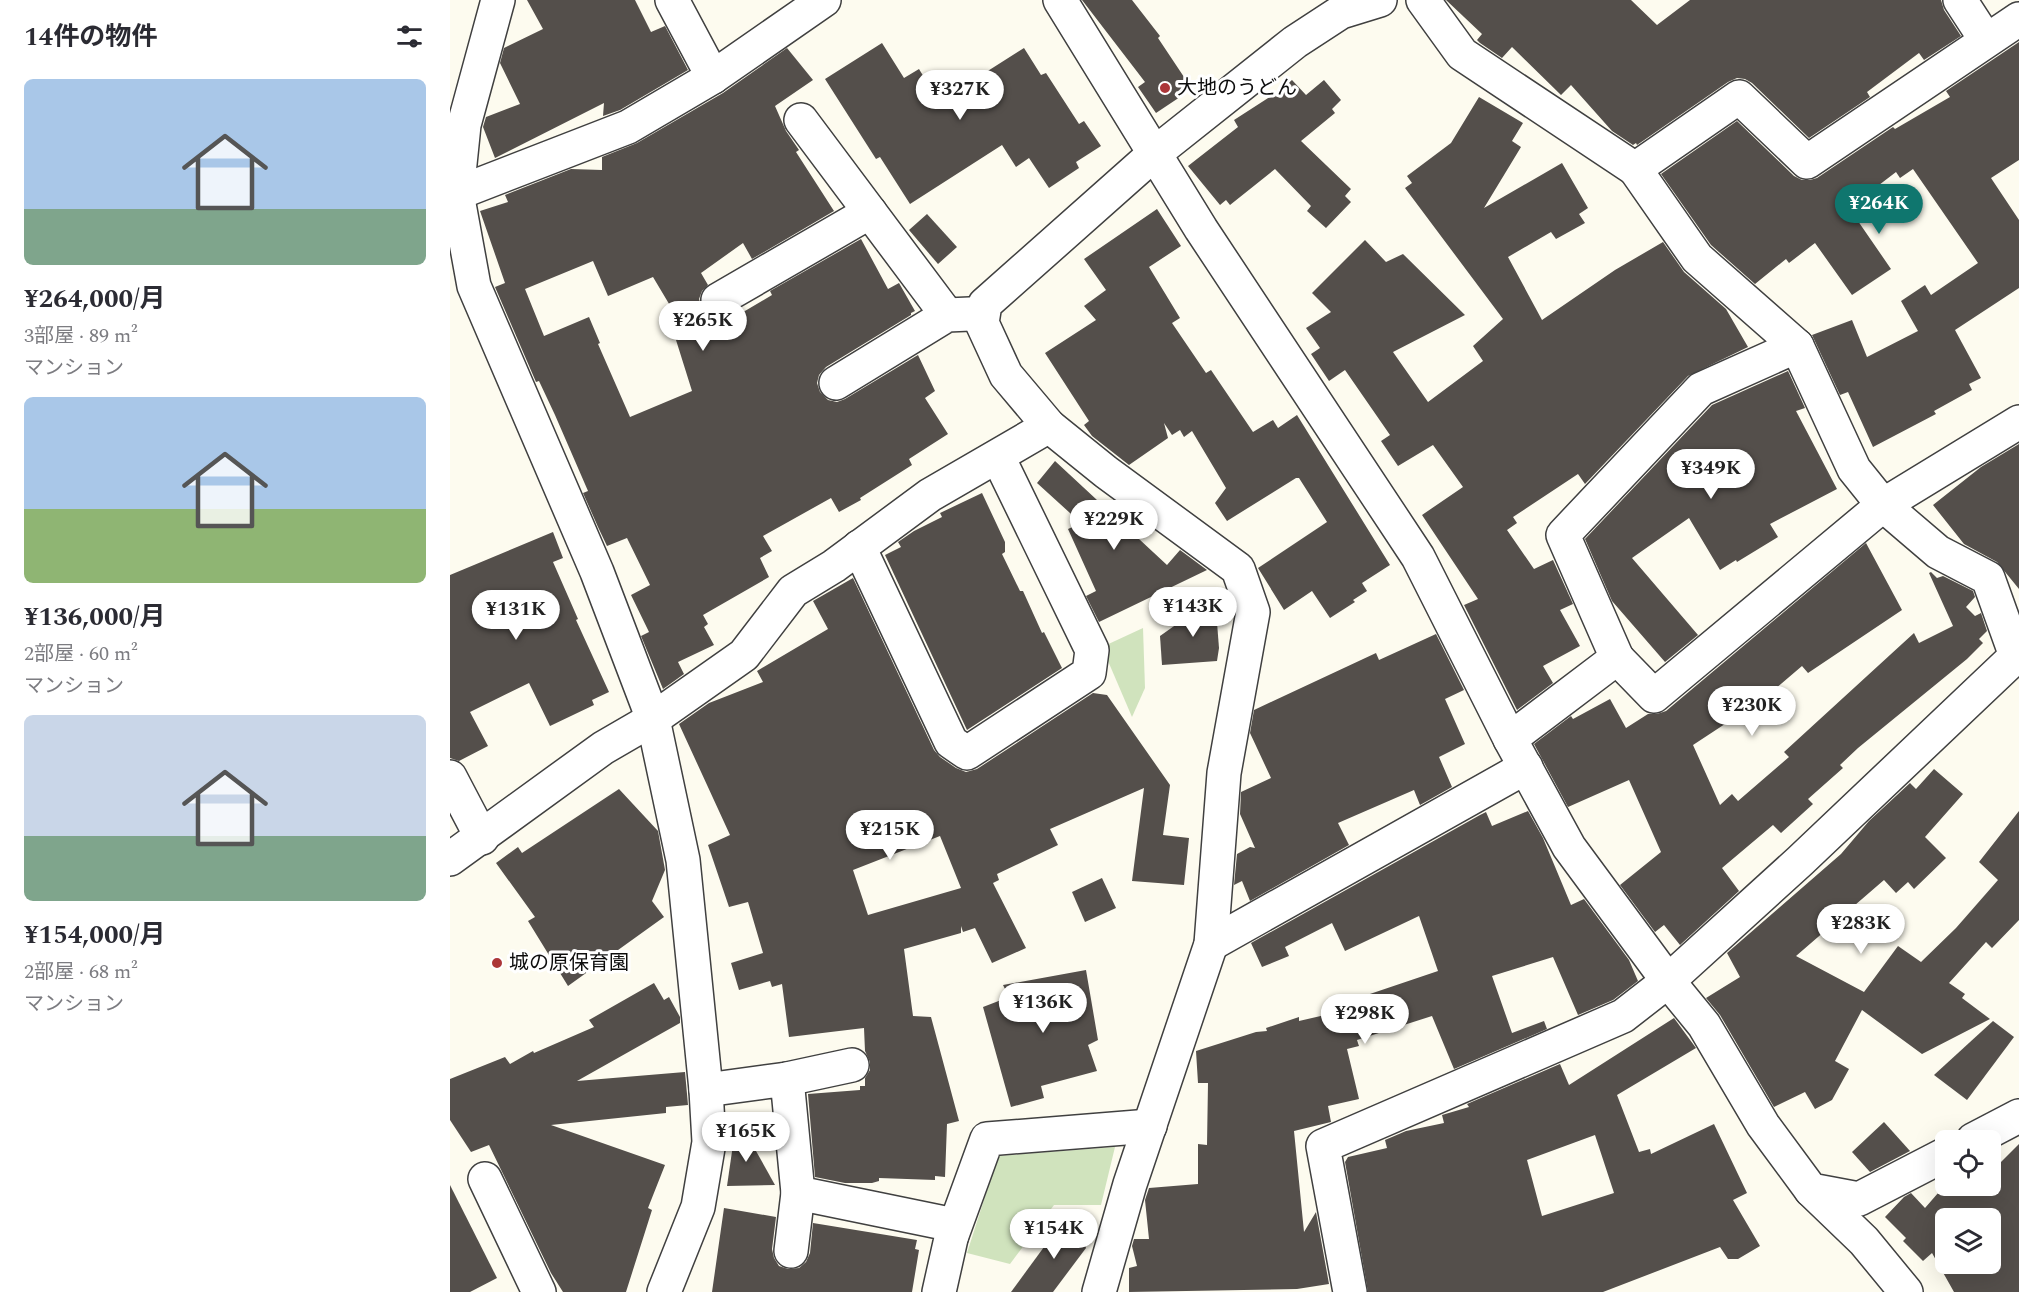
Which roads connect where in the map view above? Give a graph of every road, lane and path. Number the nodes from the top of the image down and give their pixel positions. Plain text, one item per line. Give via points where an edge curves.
1 (498, 0) edge
2 (672, 0) edge
3 (824, 0) edge
4 (1380, 0) edge
5 (1423, 0) edge
6 (1960, 0) edge
7 (1064, 2) edge
8 (790, 10) edge
9 (2019, 19) edge
10 (1986, 40) junction
11 (712, 78) junction
12 (801, 120) dead end
13 (1154, 154) junction
14 (1635, 169) junction
15 (454, 195) edge
16 (870, 212) junction
17 (718, 300) dead end
18 (983, 314) junction
19 (947, 315) junction
20 (1797, 346) junction
21 (837, 383) dead end
22 (2019, 422) edge
23 (1048, 426) junction
24 (998, 457) junction
25 (1883, 504) junction
26 (859, 547) junction
27 (1617, 658) junction
28 (2018, 658) edge
29 (653, 719) junction
30 (1510, 739) junction
31 (1526, 767) junction
32 (450, 777) edge
33 (482, 838) junction
34 (450, 859) edge
35 (1211, 944) junction
36 (1668, 981) junction
37 (852, 1065) dead end
38 (787, 1079) junction
39 (706, 1090) junction
40 (2019, 1116) edge
41 (1150, 1126) junction
42 (1992, 1130) edge
43 (1935, 1160) edge
44 (485, 1179) dead end
45 (1811, 1191) junction
46 (798, 1193) junction
47 (952, 1235) junction
48 (791, 1251) dead end
49 (539, 1292) edge
50 (664, 1292) edge
51 (939, 1292) edge
52 (1100, 1292) edge
53 (1350, 1292) edge
54 (1906, 1292) edge

1 - 15 street via 464,125
2 - 11 street
3 - 8 street
4 - 13 street via 1341,12 1295,42
5 - 14 street via 1462,54
6 - 10 street
7 - 13 street
8 - 11 street
9 - 10 street
10 - 14 street via 1807,162 1739,97
11 - 15 street via 628,127
12 - 16 street
13 - 18 street via 985,304
13 - 30 street via 1418,557
14 - 20 street via 1697,258
15 - 29 street via 474,286 597,572
16 - 17 street
16 - 19 street
18 - 19 street
18 - 23 street via 982,323 1006,375
19 - 21 street
20 - 25 street via 1854,469
20 - 27 street via 1701,389 1563,535
22 - 25 street
23 - 24 street
23 - 35 street via 1238,569 1253,612 1224,773
24 - 26 street via 930,495
24 - 26 street via 1092,650 1089,673 967,753 951,742
25 - 27 street via 1654,696
25 - 28 street via 1938,552 1988,578
26 - 29 street via 793,591 744,655
27 - 30 street
28 - 36 street
29 - 33 street via 603,748
29 - 39 street via 683,860
30 - 31 street
31 - 35 street
31 - 36 street via 1569,847
32 - 33 street
33 - 34 street
35 - 41 street
36 - 45 street via 1704,1025 1763,1125
36 - 53 street via 1623,1016 1323,1146
37 - 38 street
38 - 39 street
38 - 46 street
39 - 50 street via 709,1142 698,1207
40 - 42 street
41 - 47 street via 987,1139
41 - 52 street
43 - 45 street via 1859,1199
44 - 49 street
45 - 54 street via 1864,1240
46 - 47 street via 954,1225
46 - 48 street
47 - 51 street

